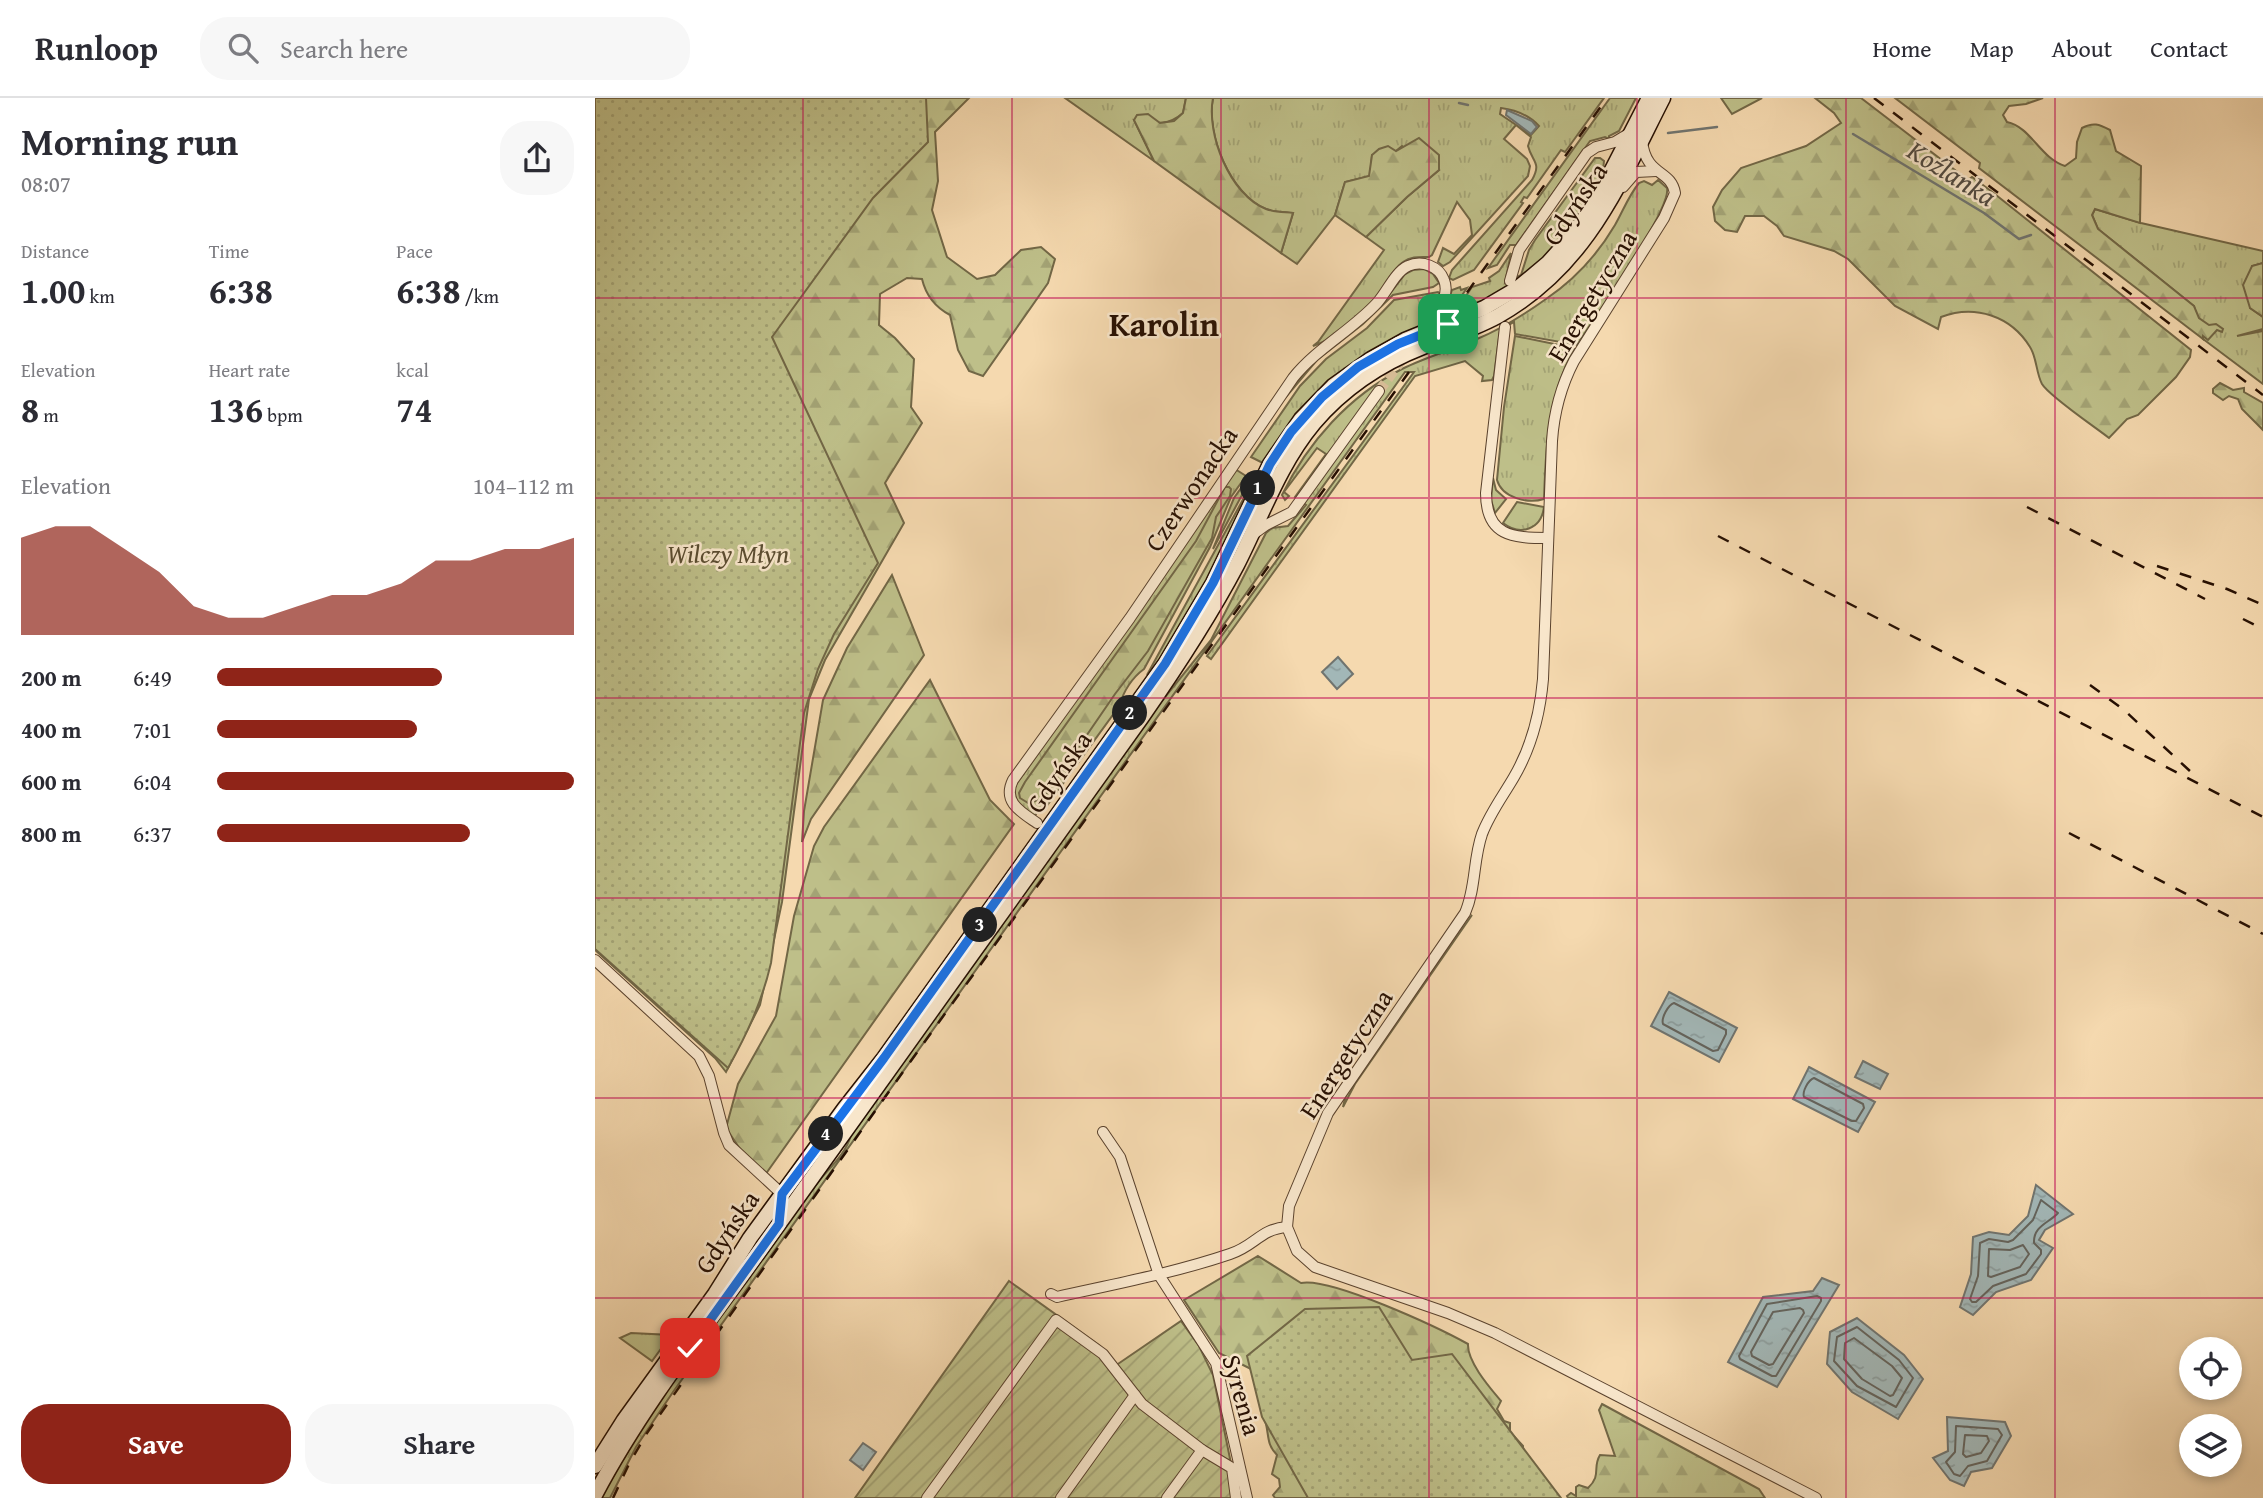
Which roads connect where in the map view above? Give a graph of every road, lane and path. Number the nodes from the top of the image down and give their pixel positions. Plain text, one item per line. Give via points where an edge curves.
1 (1649, 98) edge
2 (1663, 98) edge
3 (1637, 136) junction
4 (1599, 146) junction
5 (1613, 169) junction
6 (1656, 171) junction
7 (1612, 198) junction
8 (1510, 281) dead end
9 (1431, 319) dead end
10 (1505, 327) dead end
11 (1379, 391) tunnel mouth
12 (1270, 493) junction
13 (1285, 516) junction
14 (1251, 536) junction
15 (1548, 538) junction
16 (1068, 802) junction
17 (1037, 824) junction
18 (1032, 852) junction
19 (595, 960) edge
20 (1103, 1132) dead end
21 (802, 1191) junction
22 (782, 1194) junction
23 (779, 1224) junction
24 (1287, 1227) junction
25 (1159, 1275) junction
26 (1051, 1294) dead end
27 (1135, 1395) junction
28 (1202, 1450) junction
29 (595, 1466) edge
30 (1236, 1466) junction
31 (595, 1495) edge
32 (927, 1498) edge
33 (1061, 1498) edge
34 (1167, 1498) edge
35 (1236, 1498) edge
36 (1247, 1498) edge
37 (1816, 1498) edge

1 - 3 main road, Gdyńska
2 - 3 main road, Gdyńska
3 - 4 street
3 - 5 main road, Gdyńska
3 - 6 street, Energetyczna
3 - 7 main road, Gdyńska
4 - 5 street via 1609,155
4 - 8 street via 1587,153 1527,237
5 - 16 main road, Gdyńska via 1574,233 1530,278 1478,312 1405,340 1371,359 1333,386 1301,419 1270,464 1234,542 1165,664
6 - 7 street, Energetyczna via 1636,172
6 - 15 street, Energetyczna via 1673,184 1674,198 1580,349 1558,401
7 - 12 main road, Gdyńska via 1575,253 1525,299 1472,328 1393,361 1341,397 1300,442
9 - 17 street, Czerwonacka via 1444,297 1443,279 1429,265 1410,265 1367,313 1319,350 1293,378 1013,780 1009,797
10 - 15 street, Energetyczna via 1487,511 1506,534
11 - 13 street
12 - 13 street via 1271,506
12 - 14 main road, Gdyńska
13 - 14 street
14 - 21 main road, Gdyńska via 1170,677
15 - 24 street, Energetyczna via 1541,698 1528,749 1486,823 1465,913 1328,1114 1293,1195
16 - 17 street
16 - 18 main road, Gdyńska
17 - 18 street
18 - 22 main road, Gdyńska
19 - 22 street via 699,1056 729,1145
20 - 25 street, Syrenia via 1120,1157
21 - 22 street
21 - 23 main road, Gdyńska
22 - 23 street
22 - 29 main road, Gdyńska
23 - 31 main road, Gdyńska via 633,1427
24 - 25 street via 1267,1230 1232,1254
24 - 37 street via 1297,1251 1315,1267 1472,1322
25 - 26 street via 1057,1297
25 - 30 street, Syrenia via 1216,1363
27 - 28 street
27 - 32 street via 1103,1354 1054,1320
27 - 33 street
28 - 30 street
28 - 34 street
30 - 35 street
30 - 36 street, Syrenia

